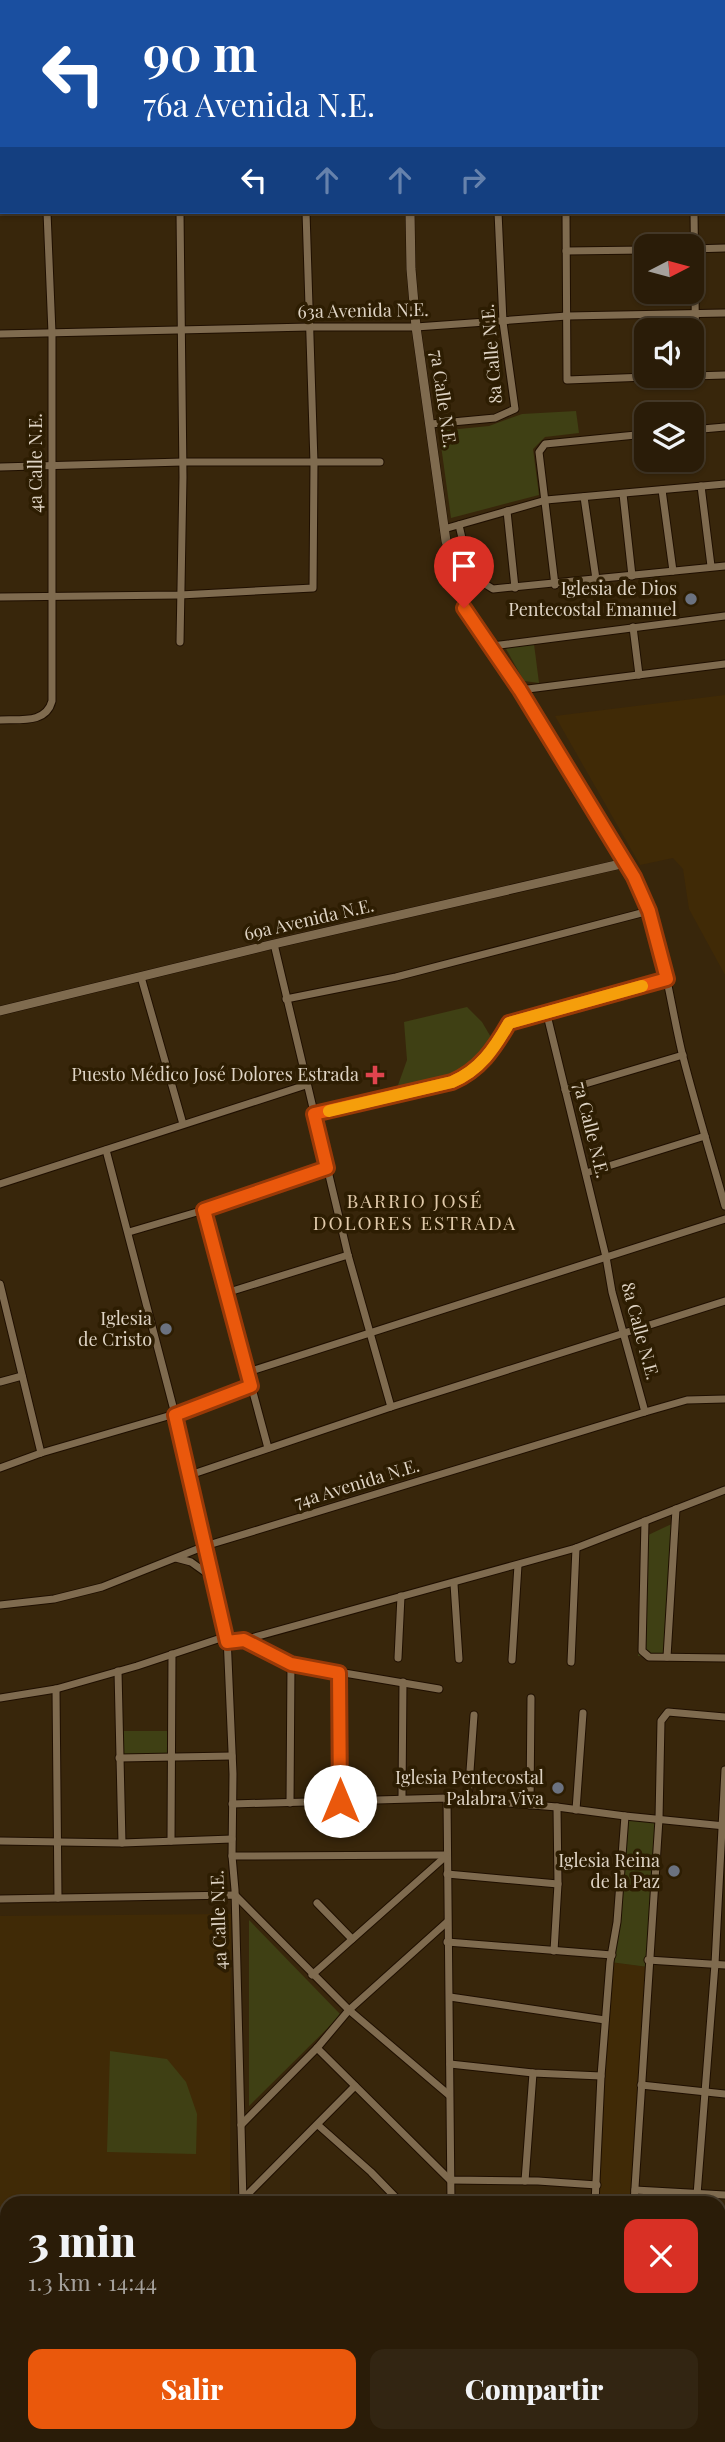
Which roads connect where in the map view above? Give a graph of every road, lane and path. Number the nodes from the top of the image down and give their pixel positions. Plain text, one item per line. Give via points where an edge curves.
1 (47, 214) edge
2 (180, 214) edge
3 (306, 214) edge
4 (410, 214) edge
5 (498, 214) edge
6 (566, 214) edge
7 (694, 214) edge
8 (693, 234) edge
9 (725, 248) edge
10 (704, 249) edge
11 (634, 250) edge
12 (566, 251) junction
13 (695, 304) edge
14 (725, 313) edge
15 (695, 315) junction
16 (567, 316) junction
17 (695, 318) edge
18 (503, 322) junction
19 (310, 327) junction
20 (416, 327) junction
21 (182, 331) junction
22 (52, 333) junction
23 (0, 334) edge
24 (725, 375) edge
25 (704, 376) edge
26 (634, 378) edge
27 (431, 424) junction
28 (725, 427) edge
29 (704, 429) edge
30 (634, 435) edge
31 (183, 462) junction
32 (380, 462) dead end
33 (314, 463) junction
34 (52, 466) junction
35 (0, 467) edge
36 (725, 484) edge
37 (701, 486) junction
38 (662, 490) junction
39 (623, 494) junction
40 (584, 497) junction
41 (546, 500) junction
42 (507, 511) junction
43 (459, 525) junction
44 (444, 529) junction
45 (711, 566) junction
46 (725, 566) edge
47 (673, 571) junction
48 (632, 576) junction
49 (596, 579) junction
50 (555, 584) junction
51 (515, 588) junction
52 (180, 595) junction
53 (0, 597) edge
54 (51, 598) junction
55 (725, 616) edge
56 (633, 627) junction
57 (180, 642) dead end
58 (492, 646) junction
59 (725, 664) edge
60 (639, 675) junction
61 (520, 690) junction
62 (0, 720) edge
63 (625, 863) junction
64 (649, 911) junction
65 (274, 944) junction
66 (141, 977) junction
67 (667, 979) junction
68 (286, 999) junction
69 (0, 1011) edge
70 (546, 1011) junction
71 (683, 1055) junction
72 (306, 1085) junction
73 (565, 1090) junction
74 (314, 1114) junction
75 (183, 1124) junction
76 (705, 1136) junction
77 (106, 1150) junction
78 (327, 1168) junction
79 (586, 1173) junction
80 (0, 1184) edge
81 (725, 1206) edge
82 (204, 1210) junction
83 (725, 1219) edge
84 (129, 1232) junction
85 (348, 1255) junction
86 (606, 1257) junction
87 (0, 1284) edge
88 (226, 1293) junction
89 (725, 1301) edge
90 (370, 1332) junction
91 (623, 1335) junction
92 (248, 1372) junction
93 (22, 1376) junction
94 (0, 1382) edge
95 (251, 1386) junction
96 (725, 1399) edge
97 (391, 1407) junction
98 (645, 1412) junction
99 (175, 1415) junction
100 (268, 1448) junction
101 (41, 1453) junction
102 (0, 1468) edge
103 (190, 1475) junction
104 (725, 1490) edge
105 (676, 1509) junction
106 (645, 1521) junction
107 (205, 1546) junction
108 (576, 1548) junction
109 (176, 1558) junction
110 (518, 1565) junction
111 (213, 1578) junction
112 (454, 1584) junction
113 (401, 1596) junction
114 (0, 1605) edge
115 (227, 1639) junction
116 (247, 1639) junction
117 (172, 1654) junction
118 (667, 1657) junction
119 (398, 1658) dead end
120 (725, 1658) edge
121 (459, 1659) dead end
122 (512, 1660) dead end
123 (571, 1662) dead end
124 (291, 1664) junction
125 (118, 1671) junction
126 (339, 1673) junction
127 (402, 1682) junction
128 (56, 1689) junction
129 (439, 1689) dead end
130 (0, 1698) edge
131 (531, 1698) dead end
132 (583, 1713) dead end
133 (474, 1715) dead end
134 (725, 1717) edge
135 (232, 1756) junction
136 (172, 1757) junction
137 (118, 1758) junction
138 (725, 1770) edge
139 (402, 1797) junction
140 (447, 1798) junction
141 (468, 1799) junction
142 (340, 1801) junction
143 (290, 1803) junction
144 (232, 1804) junction
145 (530, 1805) junction
146 (557, 1807) junction
147 (576, 1810) junction
148 (625, 1816) junction
149 (659, 1819) junction
150 (724, 1826) edge
151 (232, 1839) junction
152 (0, 1841) edge
153 (57, 1842) junction
154 (171, 1842) junction
155 (122, 1843) junction
156 (447, 1855) junction
157 (232, 1856) junction
158 (447, 1874) junction
159 (558, 1884) junction
160 (235, 1895) junction
161 (58, 1898) junction
162 (0, 1899) edge
163 (317, 1903) dead end
164 (447, 1922) junction
165 (352, 1939) junction
166 (447, 1942) junction
167 (554, 1951) junction
168 (612, 1955) junction
169 (648, 1960) junction
170 (715, 1964) junction
171 (725, 1965) edge
172 (312, 1975) junction
173 (450, 1997) junction
174 (349, 2010) junction
175 (605, 2020) junction
176 (317, 2048) junction
177 (450, 2064) junction
178 (533, 2073) junction
179 (601, 2076) junction
180 (641, 2085) junction
181 (355, 2086) junction
182 (705, 2091) junction
183 (725, 2094) edge
184 (449, 2095) junction
185 (241, 2125) junction
186 (318, 2125) junction
187 (450, 2180) junction
188 (525, 2181) junction
189 (597, 2185) junction
190 (635, 2190) junction
191 (697, 2195) junction
192 (725, 2195) edge
193 (243, 2196) edge
194 (248, 2196) edge
195 (394, 2196) edge
196 (451, 2196) edge
197 (596, 2196) edge
198 (635, 2196) edge

1 - 22 street, 4a Calle N.E.
2 - 21 street
3 - 19 street
4 - 20 street, 7a Calle N.E.
5 - 18 street, 8a Calle N.E.
6 - 12 street
7 - 8 street
9 - 10 street
11 - 12 street
12 - 16 street
13 - 15 street
14 - 15 street, 63a Avenida N.E.
15 - 16 street, 63a Avenida N.E.
15 - 17 street
16 - 18 street, 63a Avenida N.E.
16 - 26 street via 568,380
18 - 20 street, 63a Avenida N.E.
18 - 27 street, 8a Calle N.E. via 515,409 495,418
19 - 20 street, 63a Avenida N.E.
19 - 21 street, 63a Avenida N.E.
19 - 33 street
20 - 27 street, 7a Calle N.E.
21 - 22 street, 63a Avenida N.E.
21 - 31 street
22 - 23 street, 63a Avenida N.E.
22 - 34 street, 4a Calle N.E.
24 - 25 street
27 - 44 street, 7a Calle N.E.
28 - 29 street
30 - 41 street via 545,444 539,452
31 - 33 street
31 - 34 street
31 - 52 street
32 - 33 street
33 - 52 street via 313,588
34 - 35 street
34 - 54 street, 4a Calle N.E.
36 - 37 street
37 - 38 street
37 - 45 street
38 - 39 street
38 - 47 street
39 - 40 street
39 - 48 street
40 - 41 street
40 - 49 street
41 - 42 street
41 - 50 street
42 - 43 street
42 - 51 street
43 - 44 street
43 - 51 street via 472,572 493,589
44 - 58 street, 7a Calle N.E. via 463,589 464,608
45 - 46 street
45 - 47 street
47 - 48 street
48 - 49 street
49 - 50 street
50 - 51 street
52 - 54 street
52 - 57 street
53 - 54 street
54 - 62 street, 4a Calle N.E. via 52,701 47,712 35,719
55 - 56 street
56 - 58 street
56 - 60 street
58 - 61 street
59 - 60 street
60 - 61 street
61 - 63 street
63 - 64 street
63 - 65 street, 69a Avenida N.E.
64 - 67 street
64 - 68 street via 396,977
65 - 66 street, 69a Avenida N.E.
65 - 68 street
66 - 69 street, 69a Avenida N.E.
66 - 75 street
67 - 70 street
67 - 71 street
68 - 72 street
70 - 73 street, 7a Calle N.E.
70 - 74 street via 509,1023 496,1047 469,1075
71 - 73 street
71 - 76 street
72 - 74 street
72 - 75 street
73 - 79 street, 7a Calle N.E.
74 - 78 street
75 - 77 street
76 - 79 street
76 - 81 street
77 - 80 street
77 - 84 street, 4a Calle N.E.
78 - 82 street
78 - 85 street
79 - 86 street, 7a Calle N.E.
82 - 84 street
82 - 88 street
83 - 86 street
84 - 99 street, 4a Calle N.E.
85 - 88 street
85 - 90 street
86 - 90 street
86 - 91 street, 8a Calle N.E.
87 - 93 street
88 - 92 street
89 - 91 street
90 - 92 street
90 - 97 street
91 - 97 street
91 - 98 street, 8a Calle N.E.
92 - 95 street
93 - 94 street
93 - 101 street
95 - 99 street
95 - 100 street
96 - 98 street, 74a Avenida N.E. via 687,1400
97 - 100 street
98 - 107 street, 74a Avenida N.E.
99 - 101 street
99 - 103 street, 4a Calle N.E.
100 - 103 street
101 - 102 street
103 - 107 street, 4a Calle N.E.
104 - 105 street
105 - 106 street
105 - 118 street
106 - 108 street
106 - 118 street via 642,1651 649,1657
107 - 109 street, 74a Avenida N.E.
107 - 111 street, 4a Calle N.E.
108 - 110 street
108 - 123 street
109 - 111 street via 191,1562
109 - 114 street, 74a Avenida N.E. via 102,1587
110 - 112 street
110 - 122 street
111 - 115 street, 4a Calle N.E.
112 - 113 street
112 - 121 street
113 - 116 street
113 - 119 street
115 - 116 street
115 - 117 street
115 - 135 street, 4a Calle N.E.
116 - 124 street
117 - 125 street
117 - 136 street
118 - 120 street
124 - 126 street
124 - 143 street
125 - 128 street
125 - 137 street
126 - 127 street
126 - 142 street
127 - 129 street
127 - 139 street
128 - 130 street
128 - 153 street
131 - 145 street
132 - 147 street
133 - 141 street
134 - 149 street via 665,1714 661,1721
135 - 136 street
135 - 144 street, 4a Calle N.E.
136 - 137 street
136 - 154 street
137 - 155 street
138 - 150 street
139 - 140 street
139 - 142 street
140 - 141 street
140 - 156 street
141 - 145 street
142 - 143 street
143 - 144 street
144 - 151 street, 4a Calle N.E.
145 - 146 street
146 - 147 street
146 - 159 street
147 - 148 street
148 - 149 street
148 - 168 street
149 - 150 street
149 - 169 street
150 - 170 street
151 - 154 street
151 - 157 street, 4a Calle N.E.
152 - 153 street
153 - 155 street
153 - 161 street
154 - 155 street
156 - 157 street
156 - 158 street
156 - 165 street
157 - 160 street, 4a Calle N.E.
158 - 159 street
158 - 164 street
159 - 167 street
160 - 161 street
160 - 172 street
160 - 185 street, 4a Calle N.E.
161 - 162 street
163 - 165 street
164 - 166 street
164 - 174 street
165 - 172 street
166 - 167 street
166 - 173 street
167 - 168 street
168 - 175 street
169 - 170 street
169 - 180 street
170 - 171 street
170 - 182 street
172 - 174 street
173 - 175 street
173 - 177 street
174 - 176 street
174 - 184 street
175 - 179 street
176 - 181 street
176 - 185 street
177 - 178 street
177 - 184 street
178 - 179 street
178 - 188 street
179 - 189 street
180 - 182 street
180 - 190 street
181 - 186 street
181 - 187 street
182 - 183 street
182 - 191 street
184 - 187 street
185 - 193 street, 4a Calle N.E.
186 - 194 street
186 - 195 street
187 - 188 street
187 - 196 street
188 - 189 street
189 - 197 street
190 - 191 street
190 - 198 street
191 - 192 street

